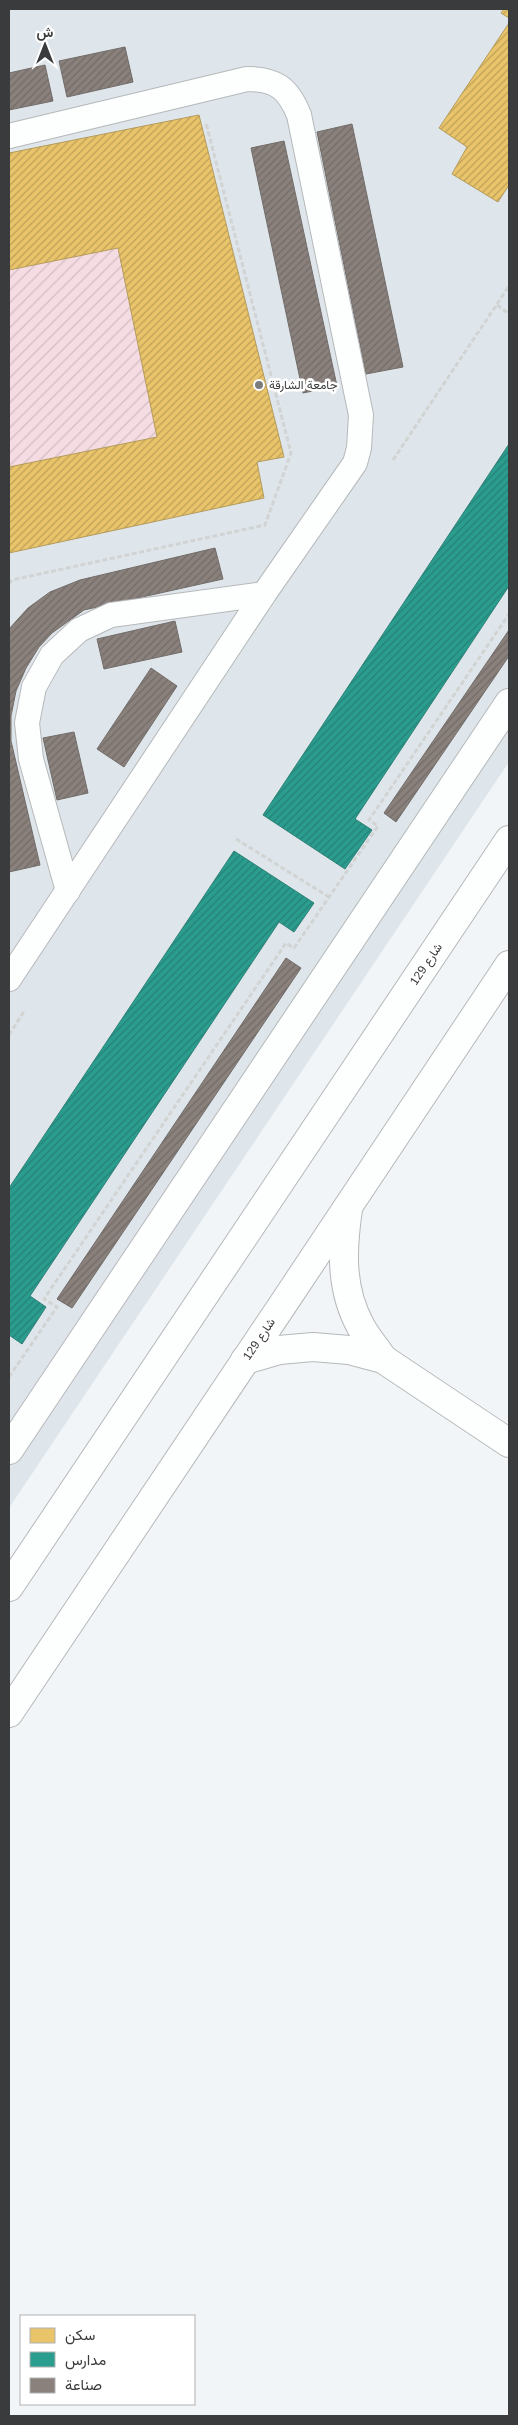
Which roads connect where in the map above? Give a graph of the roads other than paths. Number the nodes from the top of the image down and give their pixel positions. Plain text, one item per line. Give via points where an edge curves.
1 (9, 136) edge
2 (264, 594) junction
3 (509, 703) edge
4 (509, 840) edge
5 (68, 892) junction
6 (509, 965) edge
7 (9, 979) edge
8 (348, 1209) junction
9 (383, 1359) junction
10 (245, 1360) junction
11 (509, 1443) edge
12 (9, 1450) edge
13 (9, 1587) edge
14 (9, 1713) edge

1 - 2 lane via 247,79 264,79 281,86 293,99 359,400 361,432 355,463
2 - 5 lane
2 - 5 lane via 111,614 79,630 52,655 34,687 27,723 31,759
3 - 12 street
4 - 13 street, شارع 129
5 - 7 lane
6 - 8 street, شارع 129
8 - 9 street via 342,1249 346,1289 361,1326
8 - 10 street, شارع 129
9 - 10 street via 349,1350 313,1347 279,1350
9 - 11 street
10 - 14 street, شارع 129

